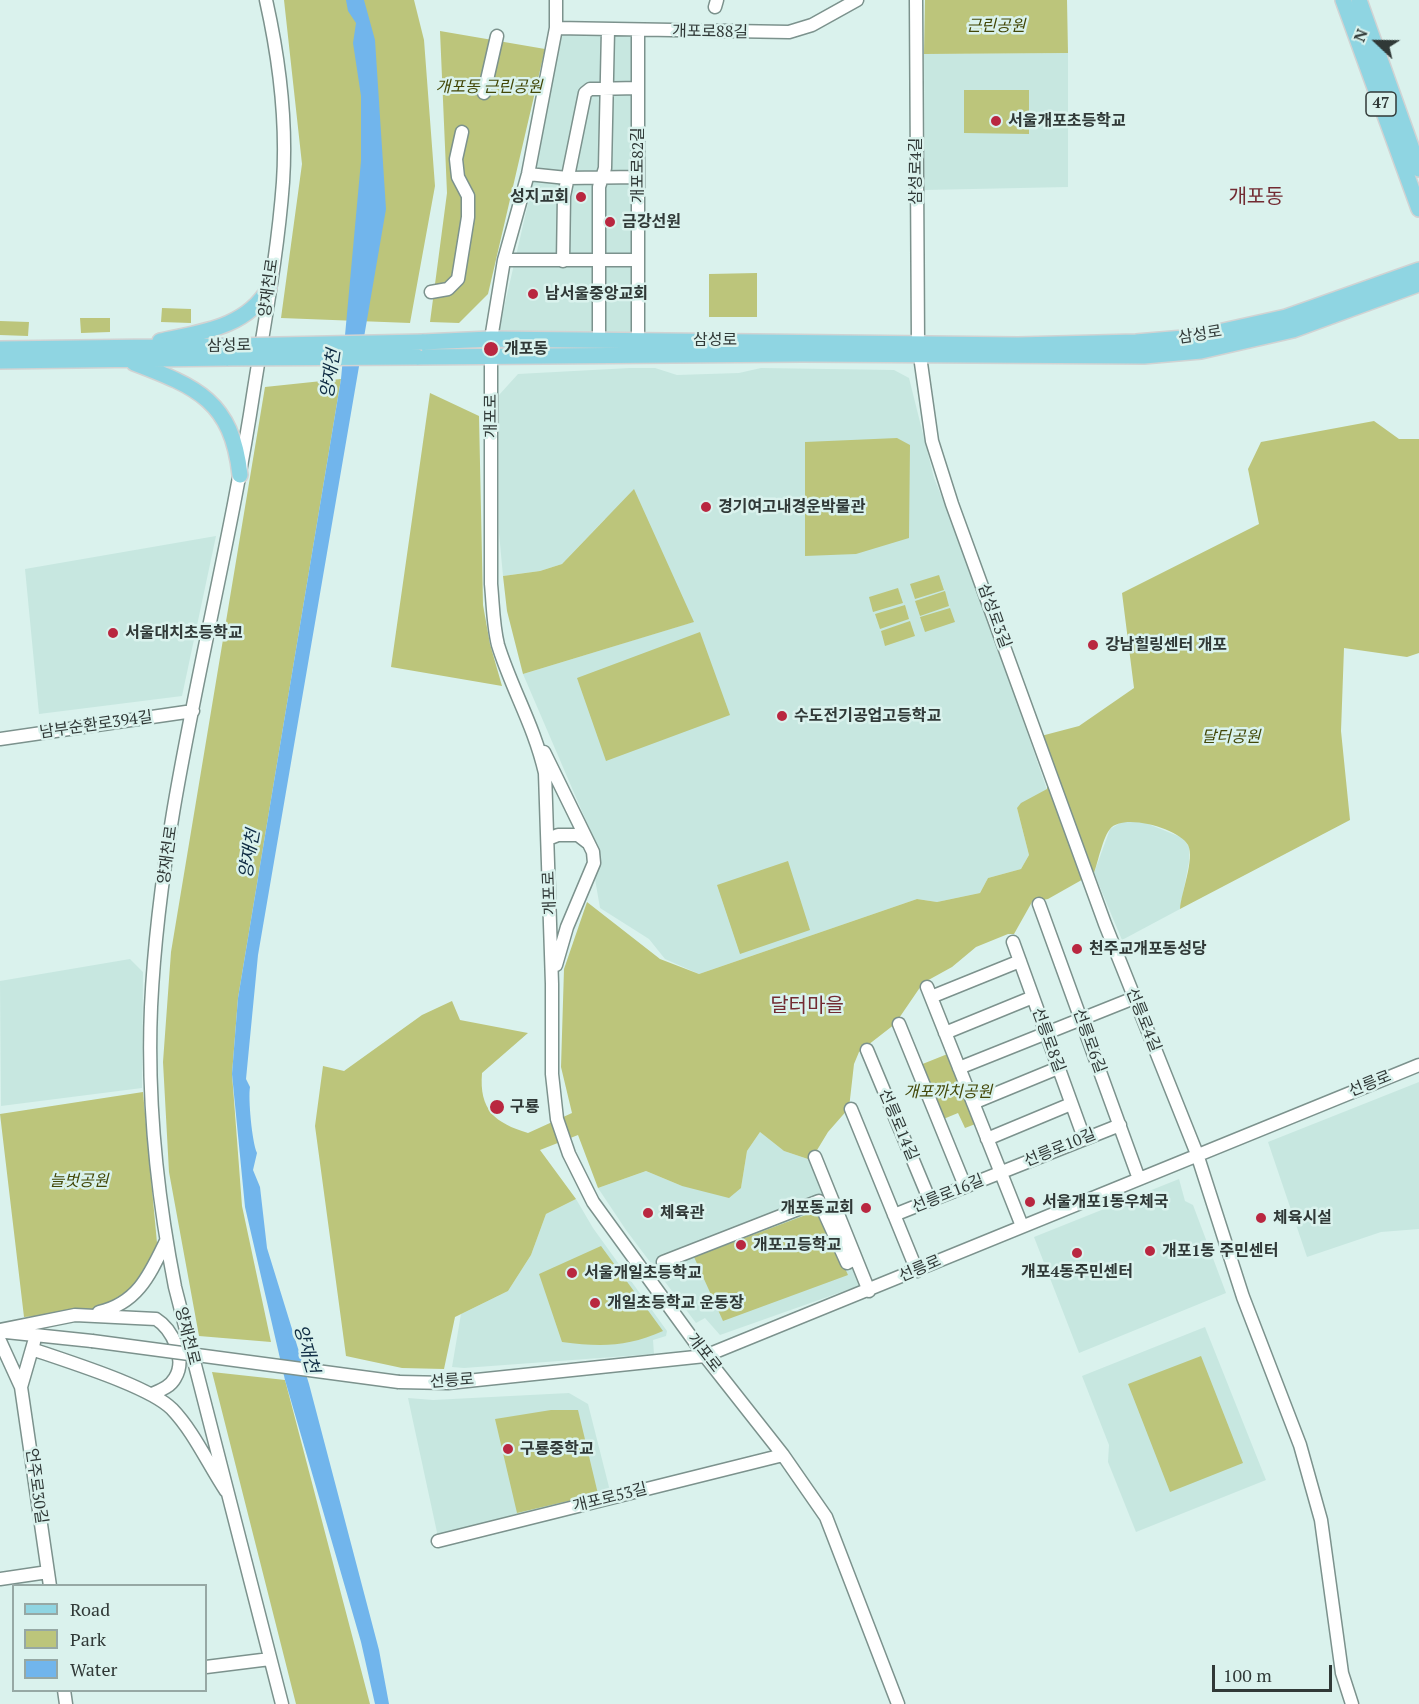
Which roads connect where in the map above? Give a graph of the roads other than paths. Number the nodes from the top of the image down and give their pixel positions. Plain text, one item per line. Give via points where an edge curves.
1 (266, 0) edge
2 (556, 0) edge
3 (857, 0) edge
4 (916, 0) edge
5 (1343, 0) edge
6 (1359, 0) edge
7 (556, 28) junction
8 (608, 30) junction
9 (638, 31) junction
10 (497, 36) dead end
11 (605, 88) junction
12 (638, 88) junction
13 (484, 93) dead end
14 (462, 132) dead end
15 (1419, 169) edge
16 (528, 174) junction
17 (601, 177) junction
18 (638, 177) junction
19 (567, 178) junction
20 (1419, 208) edge
21 (504, 260) junction
22 (637, 260) junction
23 (563, 261) junction
24 (598, 261) junction
25 (1419, 270) edge
26 (1419, 284) edge
27 (269, 288) junction
28 (431, 292) dead end
29 (491, 339) junction
30 (599, 340) junction
31 (638, 340) junction
32 (0, 349) edge
33 (420, 349) junction
34 (919, 349) junction
35 (126, 354) junction
36 (490, 356) junction
37 (0, 361) edge
38 (240, 476) junction
39 (193, 711) junction
40 (0, 739) edge
41 (537, 740) junction
42 (548, 839) junction
43 (590, 845) junction
44 (1091, 885) joint
45 (1039, 904) dead end
46 (1013, 942) dead end
47 (1020, 961) junction
48 (552, 984) junction
49 (1033, 997) junction
50 (1134, 998) junction
51 (1081, 1019) junction
52 (899, 1024) dead end
53 (945, 1033) junction
54 (1046, 1033) junction
55 (867, 1050) dead end
56 (1419, 1065) edge
57 (959, 1068) junction
58 (1058, 1068) junction
59 (973, 1103) junction
60 (1071, 1104) junction
61 (851, 1109) dead end
62 (1120, 1125) junction
63 (1084, 1138) junction
64 (987, 1139) junction
65 (1197, 1154) junction
66 (816, 1157) dead end
67 (1001, 1172) junction
68 (1139, 1179) junction
69 (965, 1186) junction
70 (930, 1201) junction
71 (894, 1215) junction
72 (1022, 1226) junction
73 (166, 1241) junction
74 (853, 1260) dead end
75 (663, 1262) dead end
76 (917, 1271) junction
77 (869, 1291) junction
78 (88, 1314) junction
79 (0, 1331) edge
80 (35, 1335) junction
81 (0, 1341) edge
82 (32, 1349) junction
83 (705, 1356) junction
84 (21, 1387) junction
85 (152, 1394) junction
86 (783, 1455) junction
87 (232, 1500) junction
88 (438, 1541) dead end
89 (48, 1572) junction
90 (0, 1579) edge
91 (50, 1584) edge
92 (270, 1659) junction
93 (207, 1666) edge
94 (282, 1704) edge
95 (898, 1704) edge
96 (1352, 1704) edge

1 - 27 street, 양재천로 via 277,62 283,178
2 - 7 street, 개포로
3 - 9 street, 개포로88길 via 820,21 789,32
4 - 34 street, 삼성로4길
5 - 20 main road, 47
6 - 15 main road, 47
7 - 8 street, 개포로88길
7 - 16 street, 개포로
8 - 9 street, 개포로88길
8 - 11 street, 개포로82길
9 - 12 street, 개포로82길
10 - 13 street
11 - 12 street
11 - 17 street, 개포로82길 via 605,168
11 - 19 street via 590,88 585,93
12 - 18 street, 개포로82길
14 - 28 street via 456,159 468,207 458,279 448,289
16 - 19 street
16 - 21 street, 개포로
17 - 18 street
17 - 19 street
17 - 24 street, 개포로82길
18 - 22 street, 개포로82길
19 - 23 street
21 - 23 street
21 - 29 street, 개포로
22 - 24 street
22 - 31 street, 개포로82길
23 - 24 street
24 - 30 street, 개포로82길
25 - 34 main road, 삼성로 via 1286,317 1196,337
26 - 34 main road, 삼성로 via 1293,330 1201,351 1144,356
27 - 35 main road via 258,305 237,320
27 - 38 street, 양재천로
29 - 30 main road, 삼성로
29 - 33 main road, 삼성로
29 - 36 street, 개포로
30 - 31 main road, 삼성로
31 - 34 main road, 삼성로
32 - 35 main road, 삼성로
33 - 35 main road, 삼성로, bridge
33 - 36 main road, 삼성로
34 - 36 main road, 삼성로 via 802,354
34 - 44 street, 삼성로3길 via 928,424 942,475
35 - 37 main road, 삼성로
35 - 38 main road via 198,390 209,400 237,450
36 - 41 street, 개포로 via 494,621 509,674
38 - 39 street, 양재천로
39 - 40 street, 남부순환로394길
39 - 73 street, 양재천로 via 169,845 151,1007 152,1110
41 - 42 street, 개포로 via 545,773
41 - 43 street
42 - 43 street via 578,835
42 - 48 street, 개포로
43 - 48 street via 594,863 567,927
44 - 50 street, 선릉로4길
45 - 51 street, 선릉로6길
46 - 47 street, 선릉로8길
47 - 49 street, 선릉로8길
47 - 53 street via 929,992
48 - 83 street, 개포로 via 554,1097 569,1154 592,1202
49 - 53 street
49 - 54 street, 선릉로8길
50 - 51 street
50 - 65 street, 선릉로4길
51 - 54 street
51 - 62 street, 선릉로6길
52 - 69 street
53 - 57 street
54 - 57 street
54 - 58 street, 선릉로8길
55 - 70 street, 선릉로14길
56 - 65 street, 선릉로
57 - 59 street
58 - 59 street
58 - 60 street, 선릉로8길
59 - 64 street
60 - 63 street, 선릉로8길
60 - 64 street
61 - 71 street, 선릉로16길
62 - 63 street, 선릉로10길
62 - 68 street, 선릉로6길
63 - 67 street, 선릉로10길
64 - 67 street
65 - 68 street, 선릉로
65 - 96 street, 선릉로4길 via 1243,1297 1300,1445 1321,1520 1342,1673
66 - 77 street
67 - 69 street, 선릉로16길
67 - 72 street
68 - 72 street, 선릉로
69 - 70 street, 선릉로16길
70 - 71 street, 선릉로16길
71 - 76 street, 선릉로16길
72 - 76 street, 선릉로
73 - 78 street via 144,1286 132,1298 117,1307
73 - 87 street, 양재천로
74 - 75 street via 847,1263 819,1200
76 - 77 street, 선릉로
77 - 83 street, 선릉로
78 - 79 street
78 - 85 street via 156,1319 165,1324 180,1364 167,1387
79 - 80 street
80 - 82 street
80 - 83 street, 선릉로, bridge via 399,1382 448,1383
81 - 84 street
82 - 84 street
82 - 85 street
83 - 86 street, 개포로
84 - 89 street, 언주로30길
85 - 87 street via 186,1426
86 - 88 street, 개포로53길
86 - 95 street, 개포로 via 830,1526
87 - 92 street, 양재천로
89 - 90 street
89 - 91 street, 언주로30길
92 - 93 street
92 - 94 street, 양재천로

